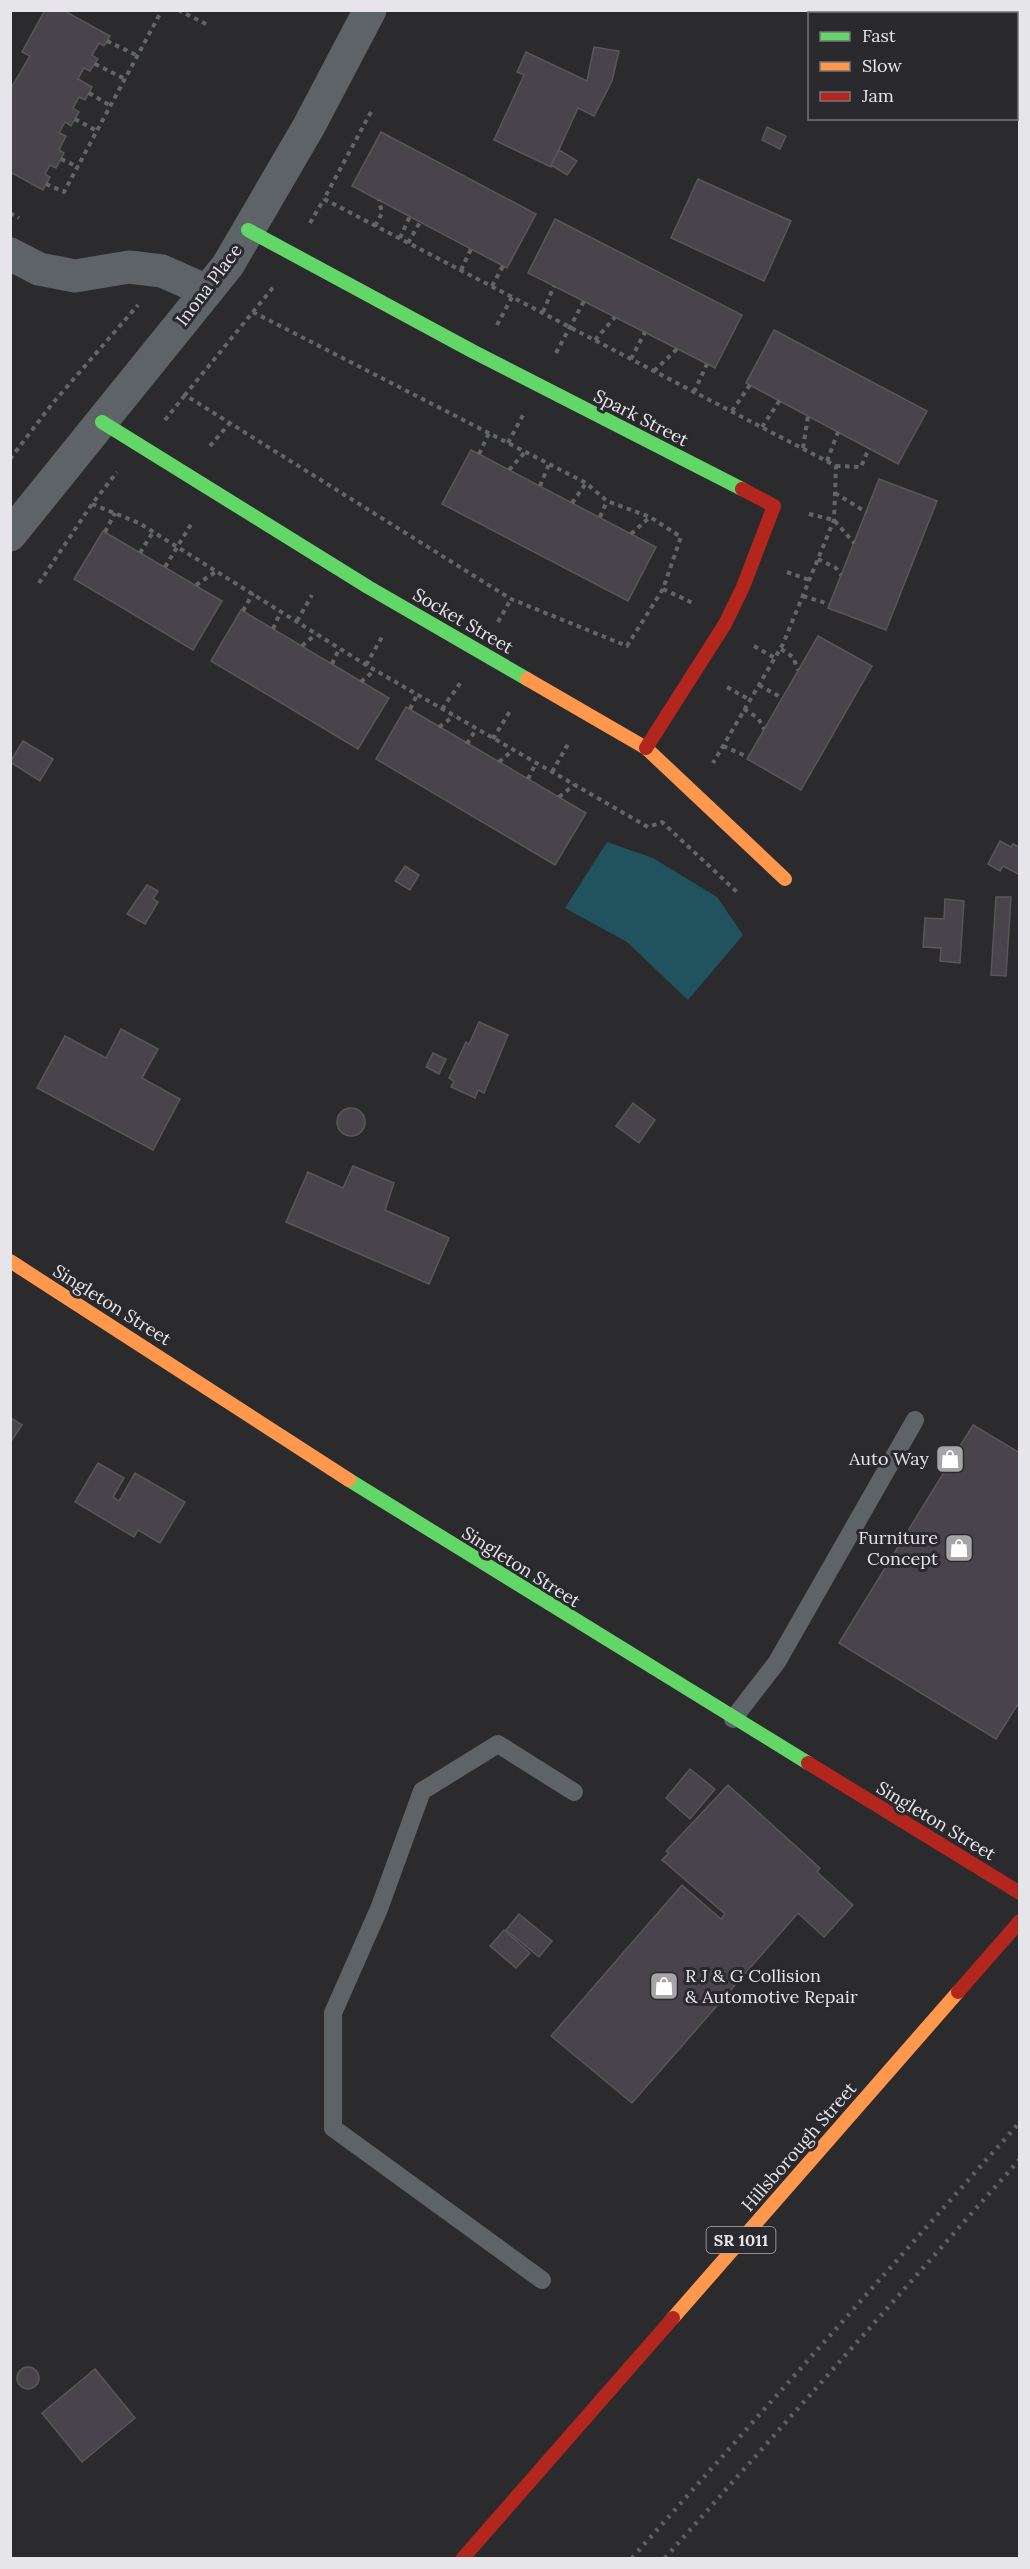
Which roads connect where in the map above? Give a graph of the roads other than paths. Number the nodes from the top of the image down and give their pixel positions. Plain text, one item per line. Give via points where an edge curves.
1 (370, 10) edge
2 (248, 230) junction
3 (10, 254) edge
4 (207, 291) junction
5 (102, 422) junction
6 (10, 535) edge
7 (646, 748) junction
8 (784, 879) dead end
9 (10, 1261) edge
10 (915, 1420) dead end
11 (733, 1719) junction
12 (574, 1792) dead end
13 (1020, 1893) edge
14 (1020, 1921) edge
15 (542, 2280) dead end
16 (463, 2559) edge

1 - 2 street, Inona Place
2 - 4 street, Inona Place
2 - 7 street, Spark Street via 474,352 774,506 743,587 724,624
3 - 4 street via 39,269 75,276 129,267 165,273
4 - 5 street, Inona Place
5 - 6 street, Inona Place
5 - 7 street, Socket Street via 368,587
7 - 8 street, Socket Street
9 - 11 street, Singleton Street via 390,1507
10 - 11 lane via 777,1662
11 - 13 street, Singleton Street
12 - 15 lane via 498,1744 422,1791 379,1909 333,2013 333,2128
14 - 16 street, Hillsborough Street / SR 1011

